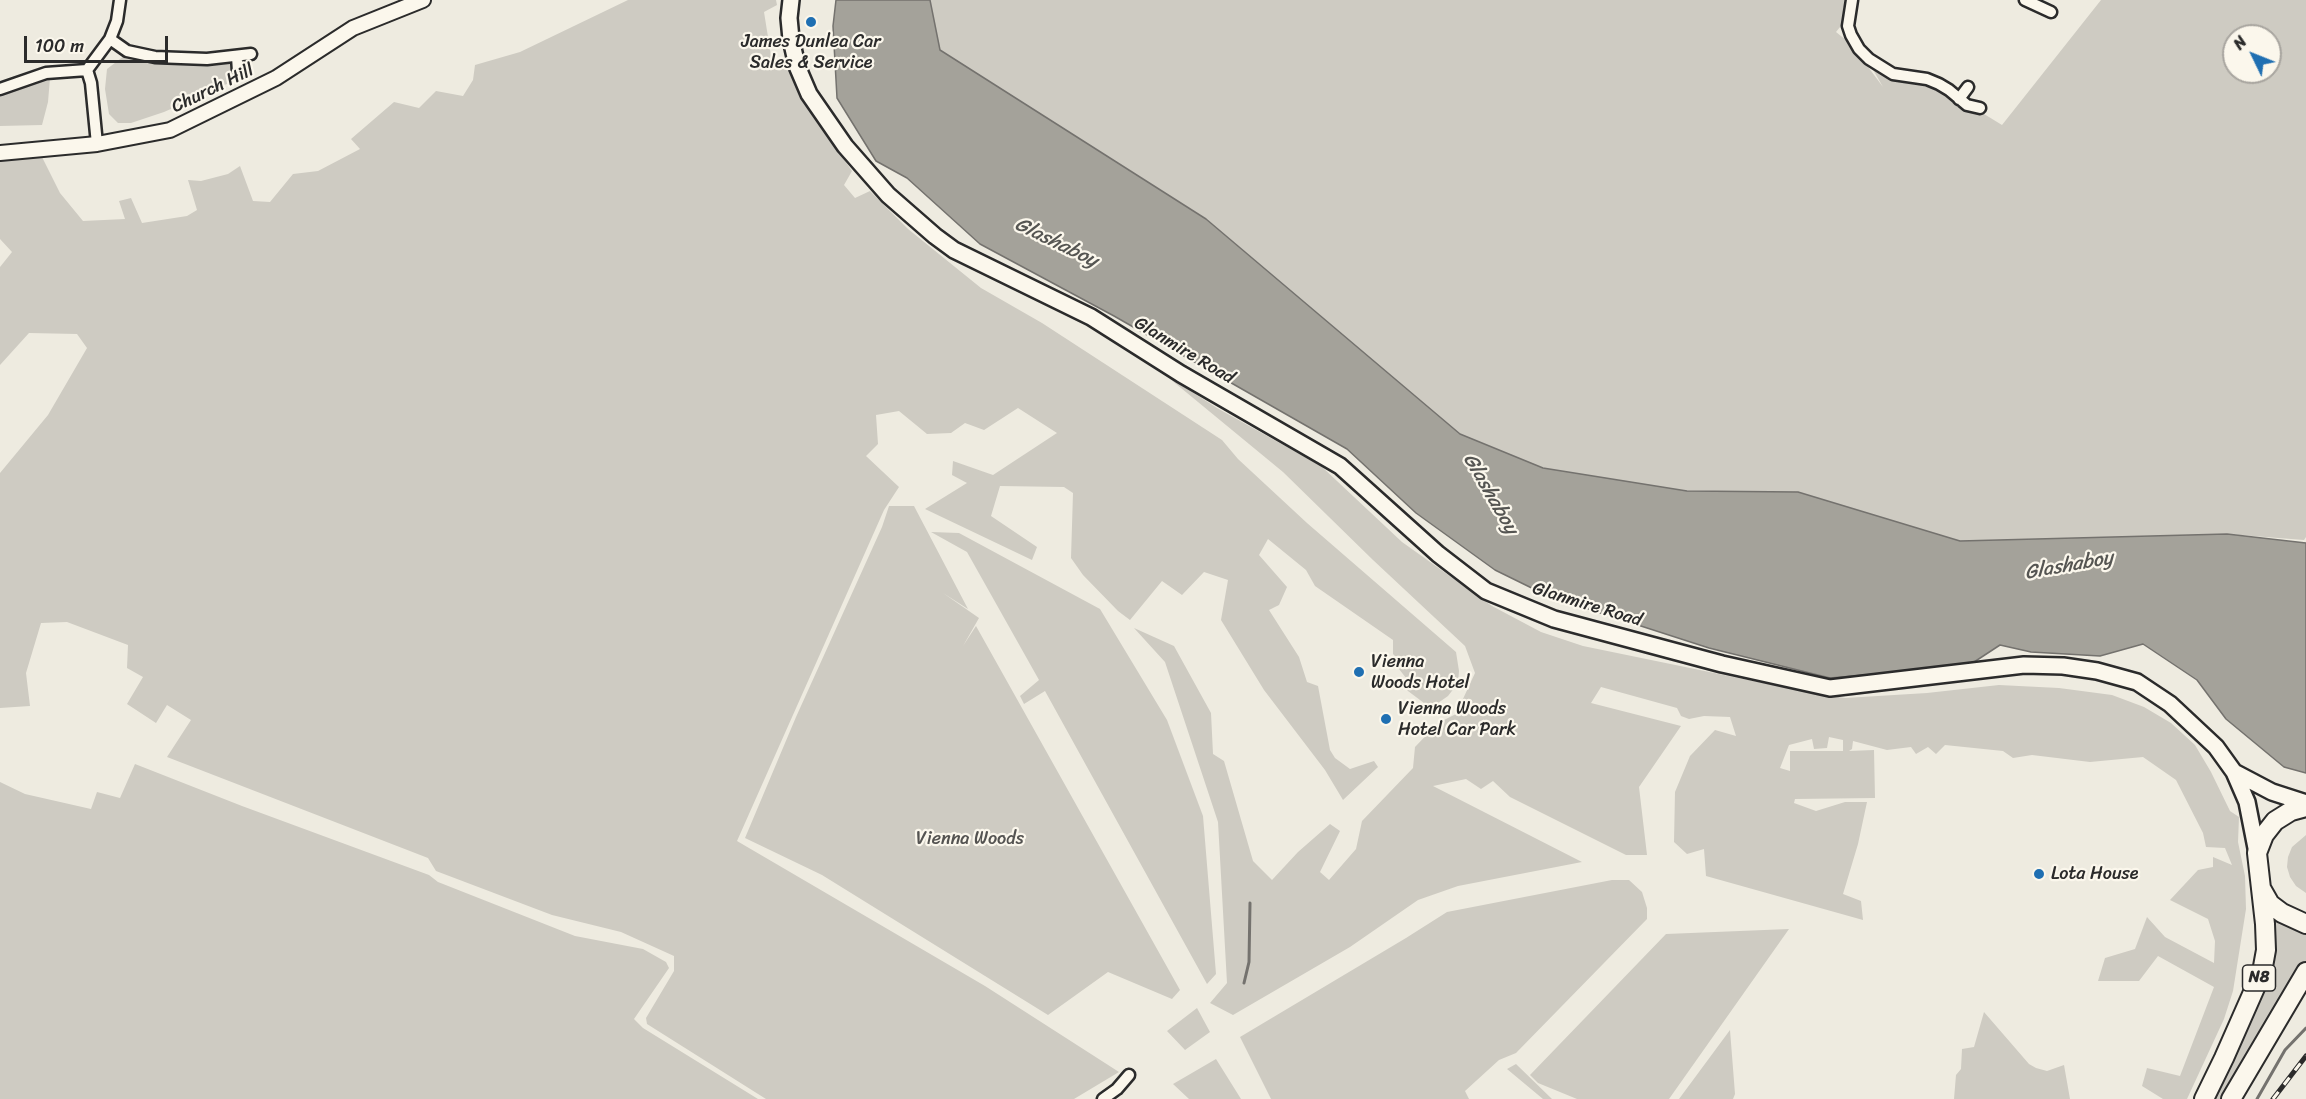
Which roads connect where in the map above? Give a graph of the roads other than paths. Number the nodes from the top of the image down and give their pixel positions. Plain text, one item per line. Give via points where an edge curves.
1 (120, 0) edge
2 (423, 0) edge
3 (791, 0) edge
4 (1852, 0) edge
5 (2025, 0) edge
6 (2051, 12) dead end
7 (110, 39) junction
8 (251, 54) dead end
9 (237, 56) junction
10 (87, 70) junction
11 (238, 72) dead end
12 (1968, 87) dead end
13 (0, 89) edge
14 (1959, 99) junction
15 (1980, 108) dead end
16 (97, 144) junction
17 (0, 153) edge
18 (2234, 772) junction
19 (2306, 805) edge
20 (2258, 853) junction
21 (2262, 890) junction
22 (2306, 924) edge
23 (2306, 972) edge
24 (1129, 1075) dead end
25 (1103, 1099) edge
26 (2204, 1099) edge
27 (2231, 1099) edge

1 - 7 street
2 - 16 street, Church Hill via 353,28 276,78 170,130
3 - 18 main road, Glanmire Road via 791,39 809,94 845,146 888,195 954,250 1091,317 1340,466 1438,554 1486,591 1554,619 1830,688 2024,665 2097,671 2137,682 2170,704 2216,747
4 - 14 street via 1848,26 1859,49 1869,59 1893,74 1939,84
5 - 6 street
7 - 9 street via 127,51 155,57
7 - 10 street
8 - 9 street
9 - 11 street
10 - 13 street via 46,73
10 - 16 street
12 - 14 street
14 - 15 street
16 - 17 street, Church Hill
18 - 19 main road
18 - 20 main road, Glanmire Road via 2250,812
19 - 20 highway via 2275,821 2264,835
20 - 21 highway, N8
21 - 22 highway via 2270,904
21 - 26 highway, N8 via 2266,950 2262,972
23 - 27 highway, N8
24 - 25 street

